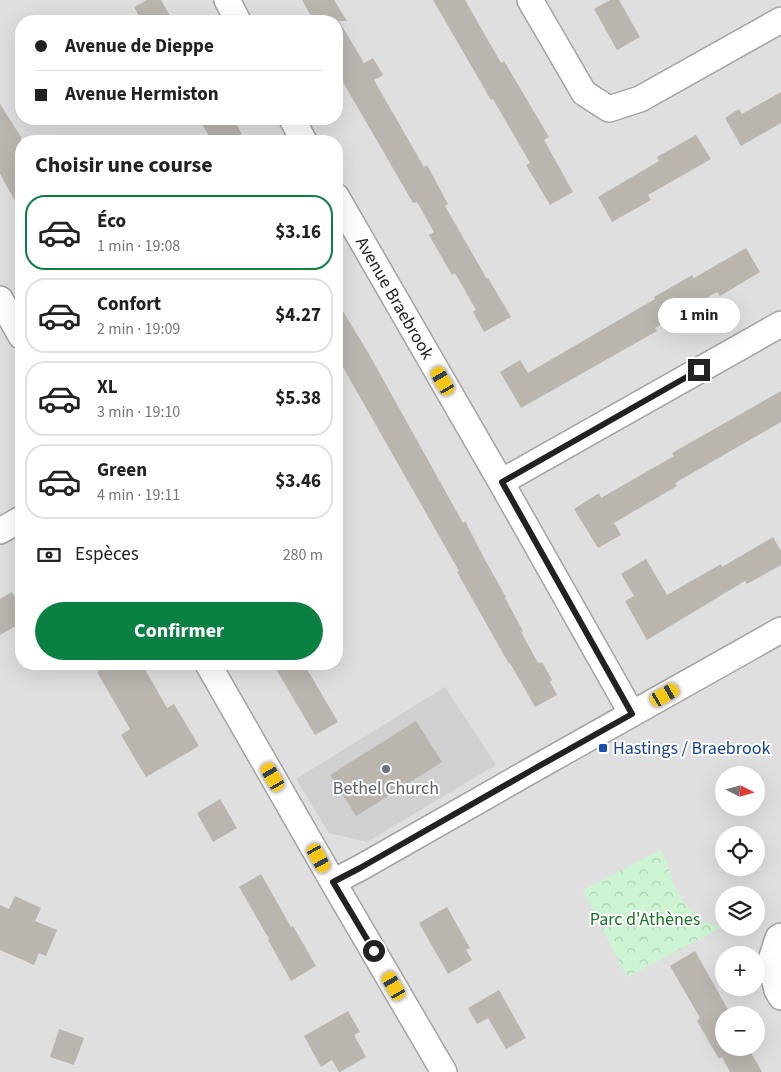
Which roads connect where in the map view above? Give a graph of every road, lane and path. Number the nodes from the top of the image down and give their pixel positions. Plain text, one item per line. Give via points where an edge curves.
1 (227, 0) edge
2 (530, 0) edge
3 (235, 15) edge
4 (781, 20) edge
5 (343, 208) edge
6 (0, 299) edge
7 (781, 324) edge
8 (15, 325) edge
9 (502, 482) junction
10 (15, 522) edge
11 (0, 531) edge
12 (781, 630) edge
13 (211, 670) edge
14 (632, 714) junction
15 (333, 882) junction
16 (780, 937) edge
17 (781, 997) edge
18 (444, 1072) edge

1 - 3 street
2 - 4 street via 584,93 609,109 640,100
5 - 9 street, Avenue Braebrook
6 - 8 street
7 - 9 street
9 - 14 street, Avenue Braebrook
10 - 11 street
12 - 14 street
13 - 15 street
14 - 15 street
15 - 18 street
16 - 17 street via 770,963

